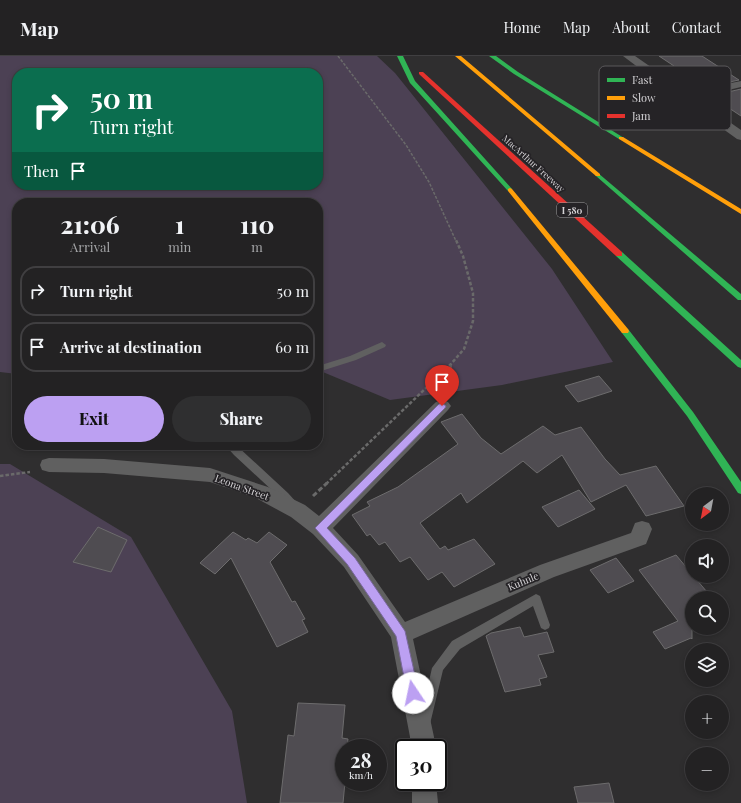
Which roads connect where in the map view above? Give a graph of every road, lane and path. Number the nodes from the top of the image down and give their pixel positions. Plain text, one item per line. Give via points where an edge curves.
1 (338, 56) edge
2 (401, 56) edge
3 (458, 56) edge
4 (492, 56) edge
5 (628, 56) edge
6 (642, 66) edge
7 (741, 84) edge
8 (731, 86) edge
9 (599, 124) edge
10 (731, 129) edge
11 (608, 130) edge
12 (741, 136) edge
13 (741, 212) edge
14 (692, 257) junction
15 (727, 274) dead end
16 (741, 298) edge
17 (382, 345) dead end
18 (451, 364) junction
19 (741, 365) edge
20 (323, 367) edge
21 (442, 406) joint
22 (234, 450) edge
23 (49, 465) joint
24 (0, 476) edge
25 (741, 490) edge
26 (298, 510) junction
27 (320, 528) junction
28 (642, 529) dead end
29 (545, 625) dead end
30 (401, 634) junction
31 (421, 739) edge
32 (423, 739) edge
33 (424, 791) edge
34 (425, 803) edge

1 - 18 path via 406,145 432,188 463,256 473,293 473,321 464,349
2 - 19 highway, MacArthur Freeway / I 580
2 - 25 highway via 412,82 521,202 690,414
3 - 14 highway
4 - 9 highway
5 - 6 street
7 - 8 street
10 - 12 street
11 - 13 highway
14 - 15 highway
14 - 16 highway
17 - 20 lane via 354,358
18 - 21 path
18 - 26 path
21 - 27 street
22 - 26 lane
23 - 24 path via 24,474
23 - 26 street, Leona Street via 104,466 210,475 261,492
26 - 27 street, Leona Street
27 - 30 street, Leona Street via 351,561
28 - 30 street, Kuhnle via 639,538 547,571
29 - 32 lane via 536,599 456,645 438,668
30 - 31 street, Leona Street
33 - 34 street

